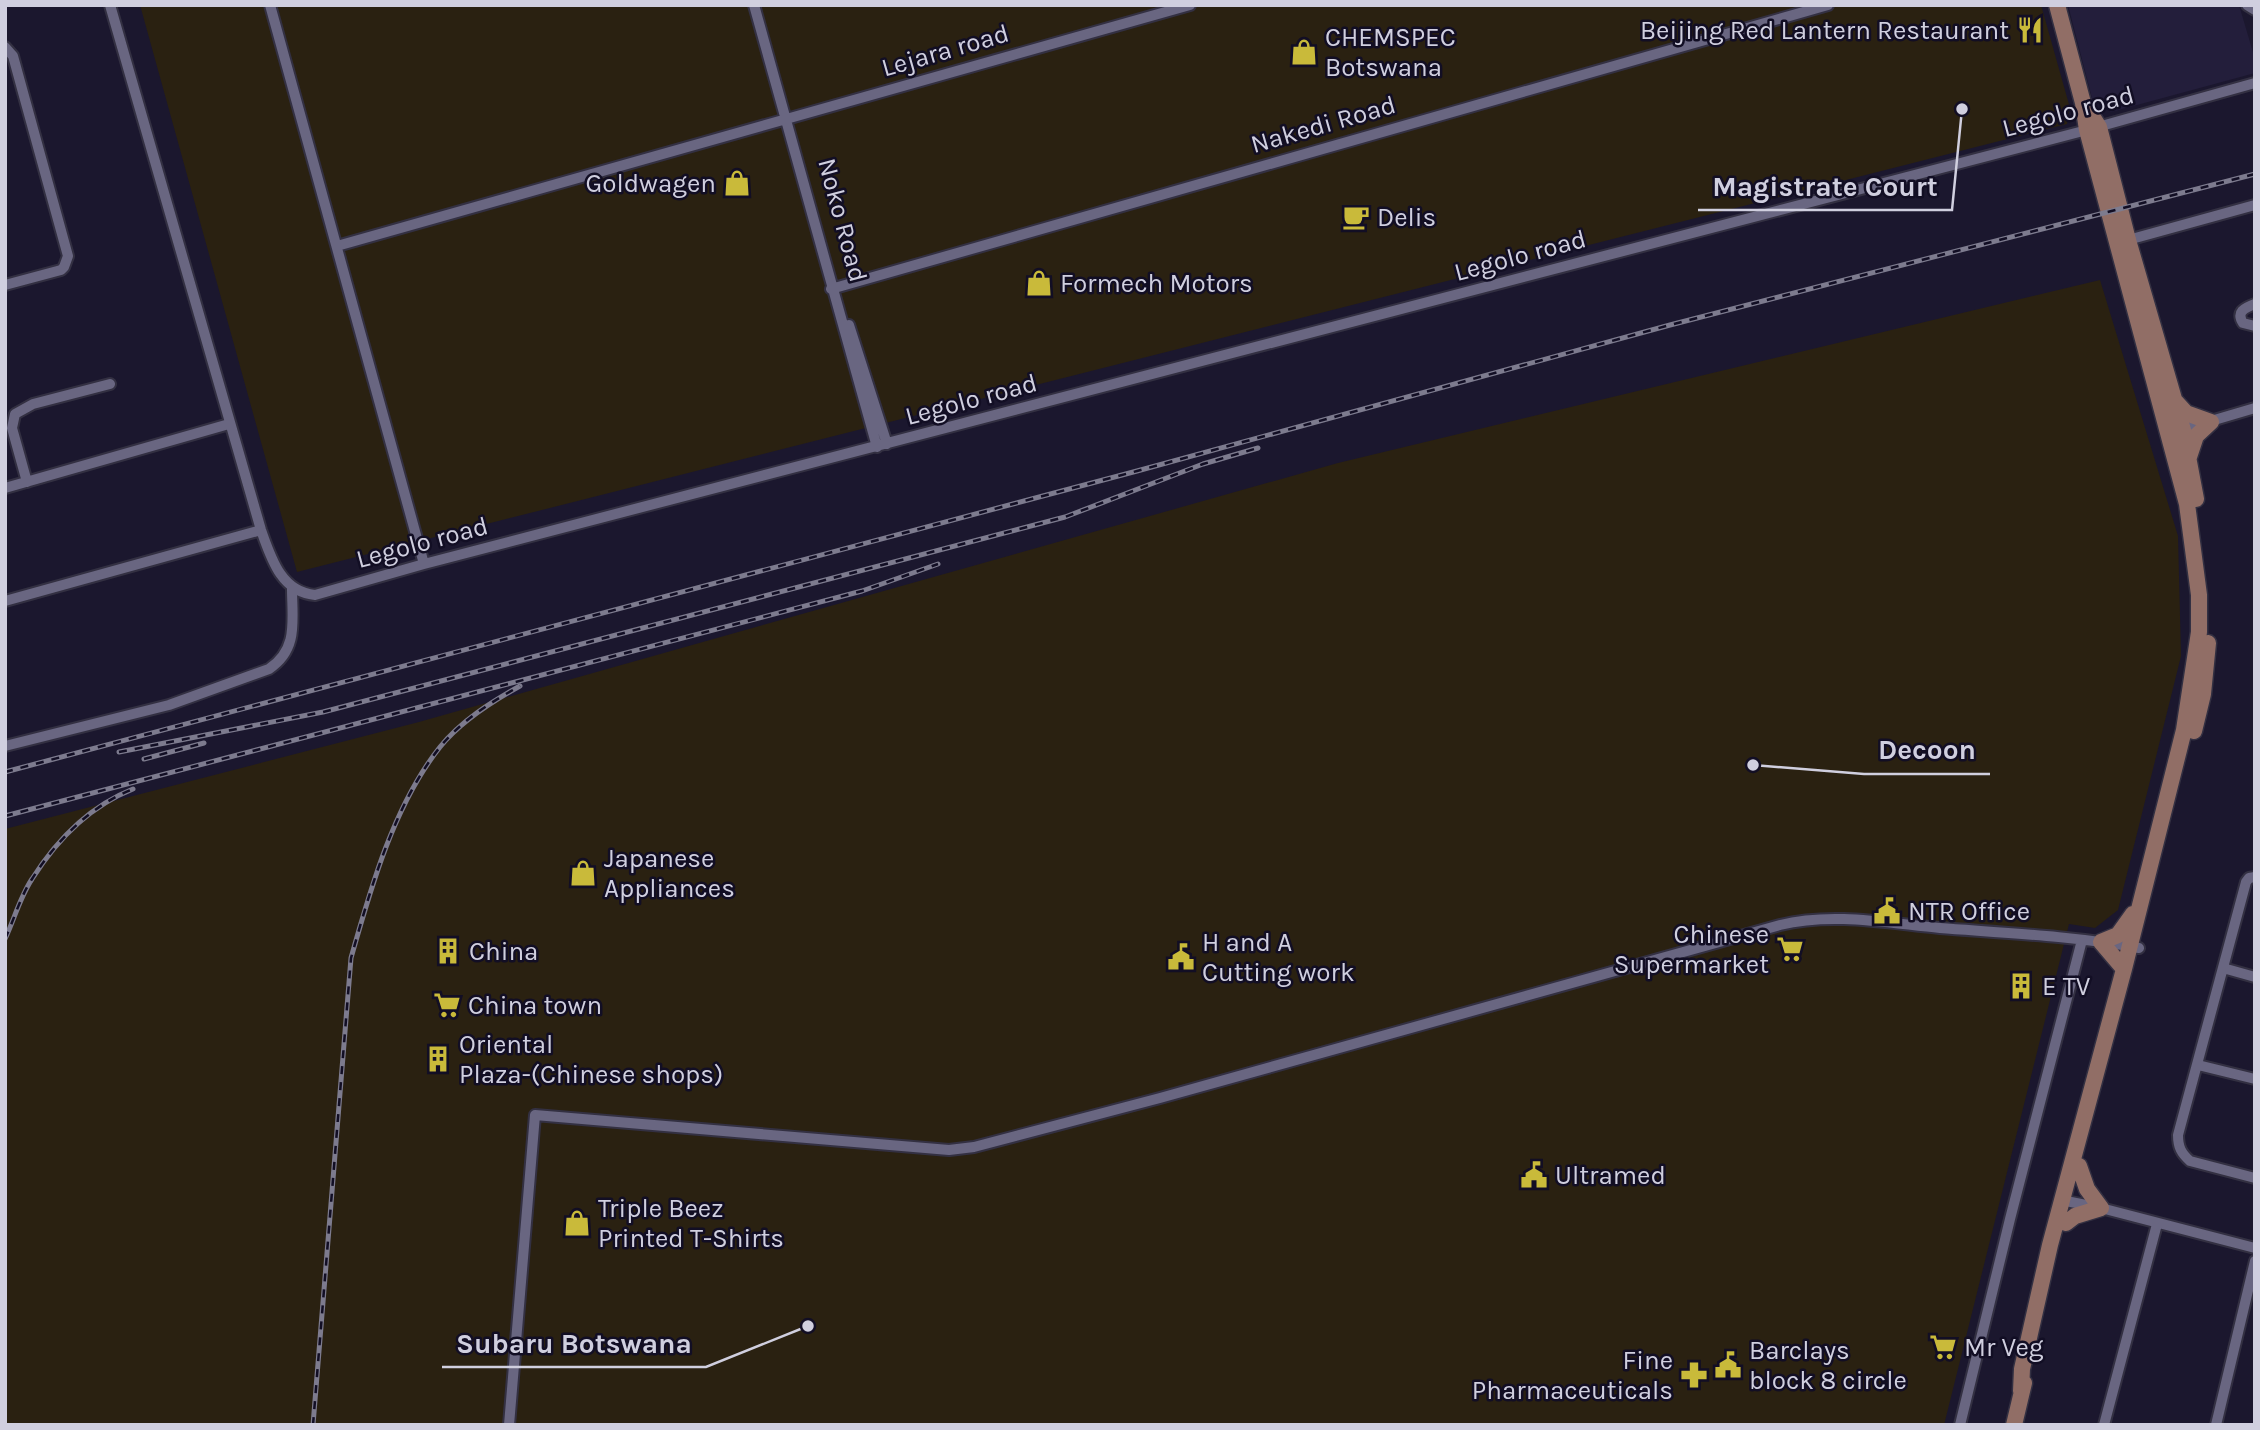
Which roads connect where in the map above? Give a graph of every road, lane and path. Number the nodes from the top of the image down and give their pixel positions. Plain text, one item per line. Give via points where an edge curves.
1 (110, 5) edge
2 (270, 5) edge
3 (754, 5) edge
4 (761, 5) edge
5 (1190, 5) edge
6 (1828, 5) edge
7 (2057, 5) edge
8 (2247, 5) edge
9 (2255, 10) edge
10 (5, 47) edge
11 (2255, 83) edge
12 (790, 117) junction
13 (2093, 129) junction
14 (2255, 205) edge
15 (2128, 240) junction
16 (337, 246) junction
17 (5, 285) edge
18 (834, 288) junction
19 (2255, 304) edge
20 (2255, 326) edge
21 (110, 384) dead end
22 (2175, 401) junction
23 (2255, 408) edge
24 (2211, 422) junction
25 (229, 424) junction
26 (2176, 431) junction
27 (882, 446) junction
28 (2188, 460) junction
29 (27, 482) junction
30 (5, 488) edge
31 (261, 530) junction
32 (424, 564) junction
33 (292, 588) junction
34 (5, 601) edge
35 (5, 746) edge
36 (2255, 877) edge
37 (2138, 906) junction
38 (2082, 940) junction
39 (2101, 942) junction
40 (2134, 947) junction
41 (2222, 968) junction
42 (2124, 969) junction
43 (2255, 977) edge
44 (2198, 1065) junction
45 (2255, 1079) edge
46 (2079, 1166) junction
47 (2255, 1178) edge
48 (2067, 1201) junction
49 (2101, 1208) junction
50 (2066, 1223) junction
51 (2157, 1224) junction
52 (2255, 1248) edge
53 (2255, 1261) edge
54 (2021, 1391) junction
55 (509, 1425) edge
56 (1960, 1425) edge
57 (2014, 1425) edge
58 (2104, 1425) edge
59 (2216, 1425) edge

1 - 25 street
2 - 16 street
3 - 12 street
4 - 12 street, Noko Road
5 - 12 street, Lejara road
6 - 18 street, Nakedi Road
7 - 13 main road
8 - 9 street
10 - 17 street via 13,55 68,256 61,270
11 - 13 street, Legolo road
12 - 16 street, Lejara road
12 - 18 street, Noko Road
13 - 15 main road
13 - 26 main road via 2152,378
13 - 27 street, Legolo road
14 - 15 street
15 - 22 main road
16 - 32 street
18 - 27 street, Noko Road
19 - 20 street via 2240,312 2243,323
21 - 29 street via 33,404 15,414 12,428
22 - 24 main road via 2186,413
22 - 26 main road
23 - 24 street
24 - 26 street
24 - 28 main road via 2196,436
25 - 29 street
25 - 31 street
26 - 28 main road
26 - 37 main road via 2195,551 2199,632 2183,730
27 - 32 street, Legolo road
28 - 40 main road via 2210,610 2203,694
29 - 30 street
31 - 33 street via 270,557
31 - 34 street
32 - 33 street, Legolo road via 316,595
33 - 35 street via 290,648 269,669 169,705
36 - 41 street via 2246,882
37 - 39 main road via 2124,928
37 - 40 main road
38 - 39 street
38 - 55 street via 1826,918 1803,920 1160,1098 949,1150 535,1115
38 - 56 street
39 - 40 street
39 - 42 main road
40 - 42 main road
40 - 46 main road
41 - 43 street
41 - 44 street
42 - 48 main road
44 - 45 street
44 - 47 street via 2178,1145 2190,1161
46 - 48 main road
46 - 49 main road via 2087,1189
48 - 49 street
48 - 50 main road
48 - 54 main road via 2022,1369
49 - 50 main road
49 - 51 street
50 - 54 main road
51 - 52 street
51 - 58 street
53 - 59 street
54 - 57 main road

